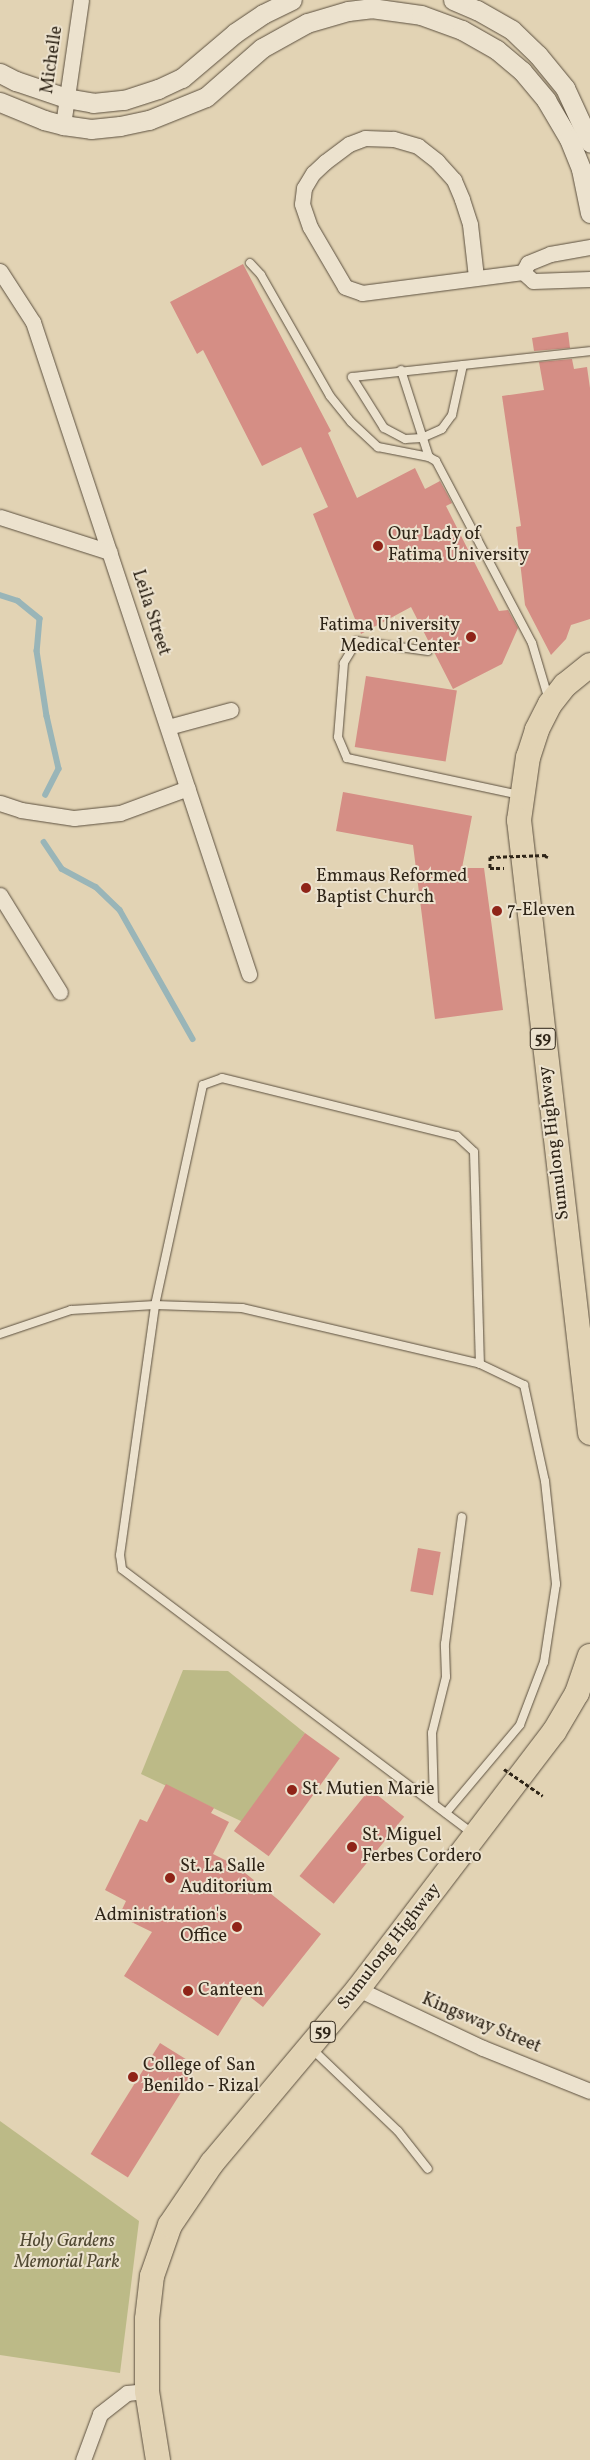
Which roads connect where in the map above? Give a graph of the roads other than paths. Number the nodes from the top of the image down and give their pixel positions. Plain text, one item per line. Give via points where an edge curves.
1 (81, 0) edge
2 (292, 0) edge
3 (453, 0) edge
4 (0, 73) edge
5 (66, 98) junction
6 (0, 102) edge
7 (63, 125) junction
8 (590, 142) edge
9 (590, 213) edge
10 (590, 247) edge
11 (250, 263) dead end
12 (0, 271) edge
13 (523, 272) junction
14 (476, 277) junction
15 (590, 279) edge
16 (590, 351) edge
17 (463, 365) junction
18 (401, 370) junction
19 (422, 438) junction
20 (429, 457) junction
21 (0, 517) edge
22 (110, 552) junction
23 (428, 651) dead end
24 (590, 665) edge
25 (550, 704) junction
26 (231, 710) dead end
27 (168, 727) junction
28 (188, 788) junction
29 (521, 795) junction
30 (0, 803) edge
31 (0, 895) edge
32 (249, 974) dead end
33 (60, 992) dead end
34 (155, 1305) junction
35 (0, 1334) edge
36 (480, 1364) junction
37 (590, 1433) edge
38 (462, 1517) dead end
39 (590, 1656) edge
40 (434, 1804) junction
41 (446, 1812) junction
42 (476, 1836) junction
43 (358, 1989) junction
44 (310, 2047) junction
45 (590, 2091) edge
46 (428, 2169) dead end
47 (147, 2391) junction
48 (83, 2460) edge
49 (158, 2460) edge

1 - 5 street, Michelle
2 - 5 street via 263,14 182,78 158,89 124,100 93,103
3 - 8 street via 512,30 538,55 565,88
4 - 5 street
5 - 7 street, Michelle
6 - 7 street
7 - 9 street via 90,129 120,126 182,108 206,97 262,48 285,34 328,16 371,8 421,15 462,30 497,50 522,71 546,100 569,139
10 - 13 street via 543,257 528,263
11 - 20 lane via 261,275 330,396 351,422 378,447
12 - 22 street, Leila Street via 33,322
13 - 14 street
13 - 15 street via 533,281
14 - 14 street via 362,293 345,287 310,227 302,204 304,188 325,162 349,144 365,138 392,139 418,146 454,180 470,224
16 - 17 lane
17 - 18 lane
17 - 19 lane via 452,415 442,430
18 - 19 lane
18 - 19 lane via 352,377 384,428 405,439
19 - 20 lane
20 - 25 lane via 436,461 446,478 532,642
21 - 22 street
22 - 27 street, Leila Street
23 - 29 lane via 357,641 344,663 338,737 347,758
24 - 25 main road, Sumulong Highway / 59
25 - 29 main road, Sumulong Highway / 59 via 528,758
26 - 27 street
27 - 28 street, Leila Street
28 - 30 street via 120,813 74,818 21,810
28 - 32 street, Leila Street
29 - 37 main road, Sumulong Highway / 59 via 519,820 523,868
31 - 33 street
34 - 35 lane via 71,1310
34 - 36 lane via 242,1308
34 - 36 lane via 203,1085 222,1078 457,1136 474,1152
34 - 40 lane via 120,1555 122,1569
36 - 41 lane via 524,1385 545,1481 556,1584 544,1662 520,1725
38 - 40 lane via 445,1644 446,1677 432,1733
39 - 42 main road, Sumulong Highway / 59 via 580,1693
40 - 41 lane
41 - 42 lane
42 - 43 main road, Sumulong Highway / 59
43 - 44 main road, Sumulong Highway / 59
43 - 45 street, Kingsway Street via 484,2048
44 - 46 lane via 398,2131
44 - 47 main road, Sumulong Highway / 59 via 212,2163 170,2226 152,2276 147,2319
47 - 48 street via 127,2393 100,2414
47 - 49 main road, Sumulong Highway / 59

